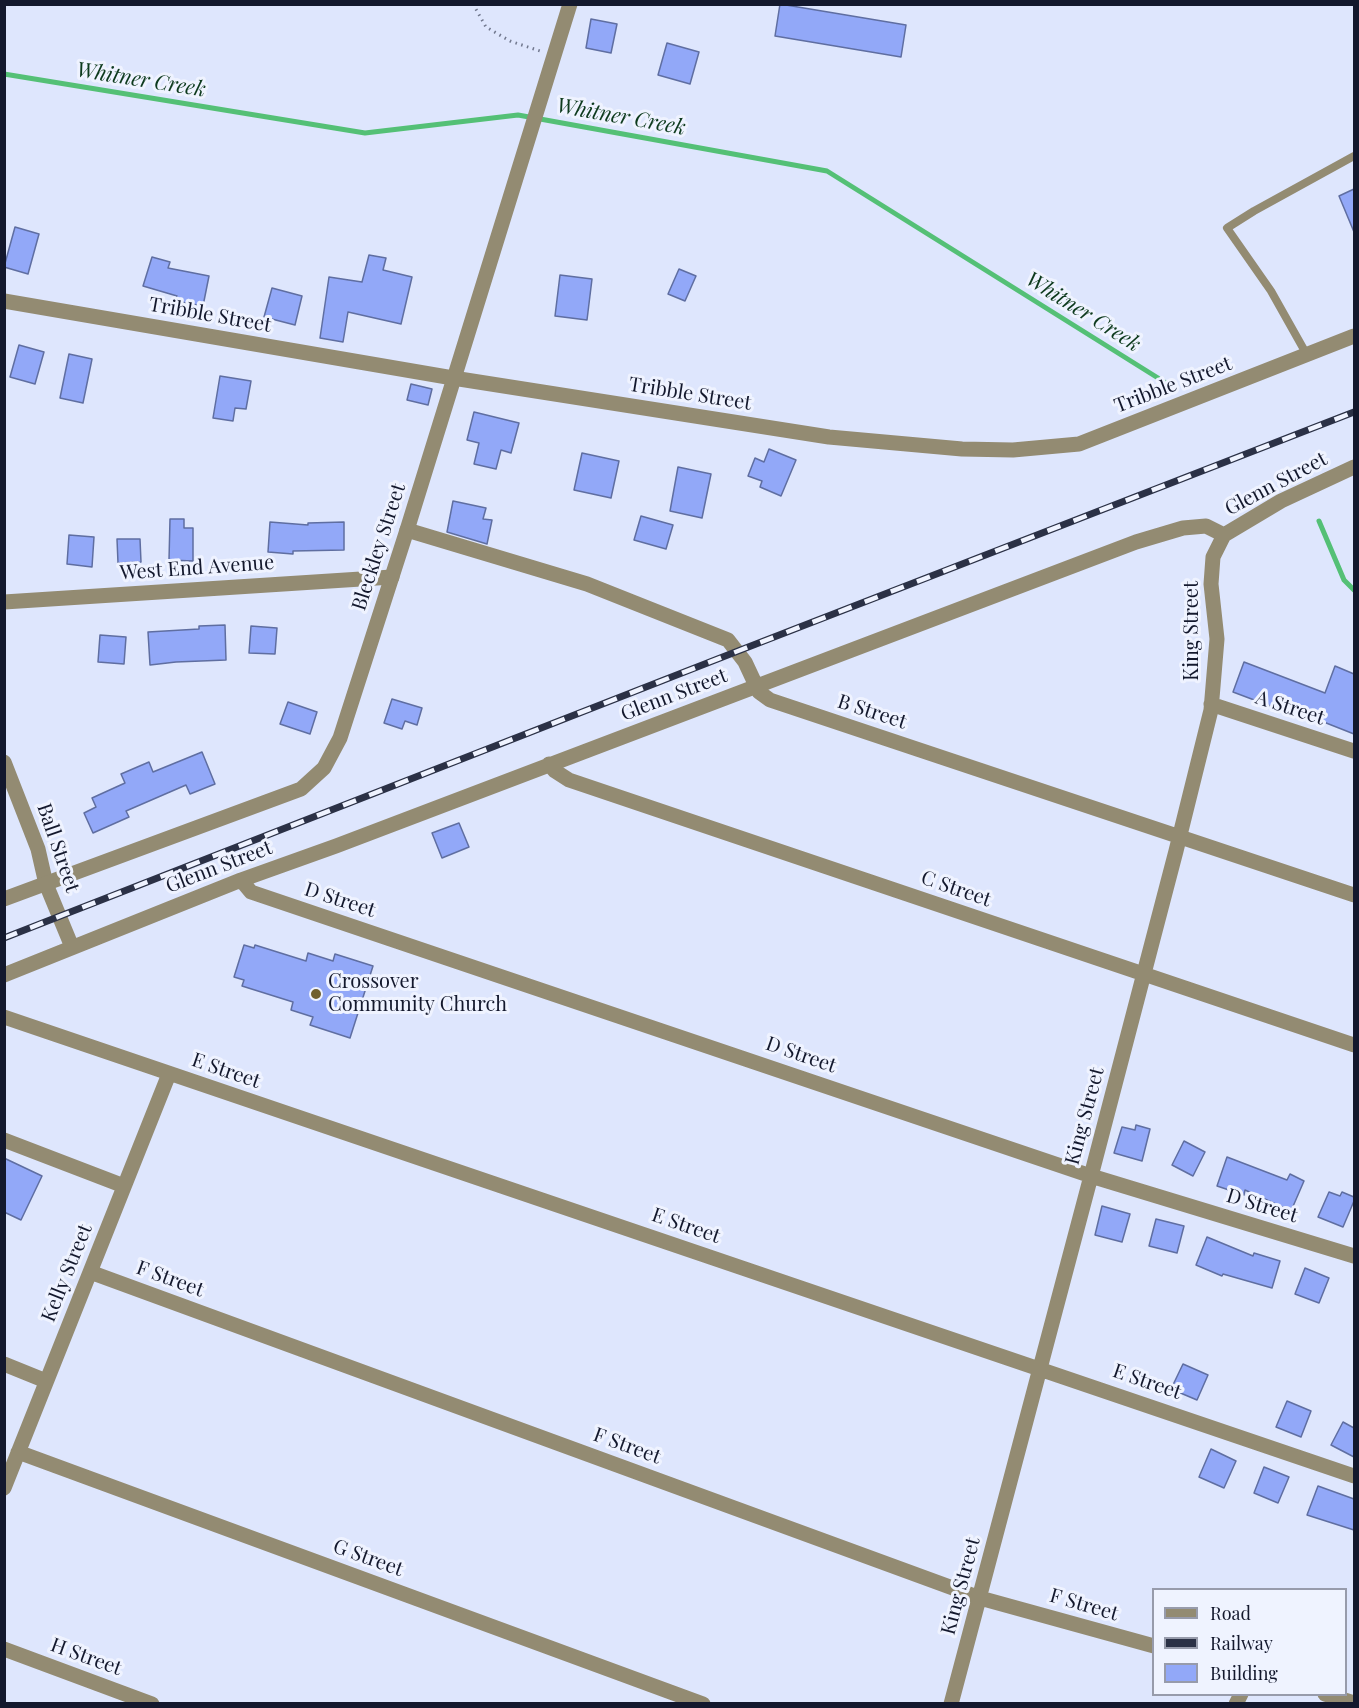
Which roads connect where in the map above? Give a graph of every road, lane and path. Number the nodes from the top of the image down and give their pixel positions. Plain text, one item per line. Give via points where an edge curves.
1 (473, 4) edge
2 (570, 4) edge
3 (554, 56) junction
4 (1354, 156) edge
5 (4, 302) edge
6 (1354, 336) edge
7 (1307, 355) junction
8 (453, 378) junction
9 (1354, 466) edge
10 (407, 530) junction
11 (1224, 535) junction
12 (392, 577) junction
13 (4, 602) edge
14 (755, 686) junction
15 (1211, 704) junction
16 (1354, 751) edge
17 (4, 762) edge
18 (549, 764) junction
19 (1180, 836) junction
20 (241, 880) junction
21 (46, 884) junction
22 (1354, 895) edge
23 (4, 899) edge
24 (72, 947) junction
25 (4, 975) edge
26 (1143, 975) junction
27 (4, 1017) edge
28 (1354, 1046) edge
29 (169, 1074) junction
30 (4, 1140) edge
31 (1091, 1176) junction
32 (124, 1186) junction
33 (1354, 1256) edge
34 (90, 1272) junction
35 (4, 1364) edge
36 (1040, 1368) junction
37 (46, 1381) junction
38 (18, 1452) junction
39 (1354, 1476) edge
40 (4, 1488) edge
41 (980, 1598) junction
42 (1152, 1645) edge
43 (4, 1649) edge
44 (1329, 1696) edge
45 (1354, 1703) edge
46 (152, 1704) edge
47 (703, 1704) edge
48 (951, 1704) edge

1 - 3 path via 486,27 510,41
2 - 3 street, Bleckley Street
3 - 8 street, Bleckley Street
4 - 7 lane via 1227,228 1271,291
5 - 8 street, Tribble Street
6 - 7 street, Tribble Street
7 - 8 street, Tribble Street via 1079,444 1013,450 829,437
8 - 10 street, Bleckley Street
9 - 11 street, Glenn Street via 1281,501
10 - 12 street, Bleckley Street
10 - 14 street, B Street via 587,584 728,640 745,662
11 - 14 street, Glenn Street via 1206,526 1183,528 1136,542
11 - 15 street, King Street via 1213,557 1211,584 1217,639
12 - 13 street, West End Avenue
12 - 21 street, Bleckley Street via 340,738 324,768 301,789
14 - 18 street, Glenn Street
14 - 19 street, B Street via 770,700
15 - 16 street, A Street
15 - 19 street, King Street
17 - 21 street, Ball Street via 38,849
18 - 20 street, Glenn Street
18 - 26 street, C Street via 569,780
19 - 22 street, B Street
19 - 26 street, King Street
20 - 24 street, Glenn Street
20 - 31 street, D Street via 251,892
21 - 23 street, Bleckley Street
21 - 24 street, Ball Street
24 - 25 street, Glenn Street
26 - 28 street, C Street
26 - 31 street, King Street
27 - 29 street, E Street
29 - 32 street, Kelly Street
29 - 36 street, E Street
30 - 32 street
31 - 33 street, D Street
31 - 36 street, King Street
32 - 34 street, Kelly Street
34 - 37 street, Kelly Street
34 - 41 street, F Street
35 - 37 street
36 - 39 street, E Street
36 - 41 street, King Street
37 - 38 street, Kelly Street
38 - 40 street, Kelly Street
38 - 47 street, G Street
41 - 42 street, F Street
41 - 48 street, King Street
43 - 46 street, H Street
44 - 45 street

